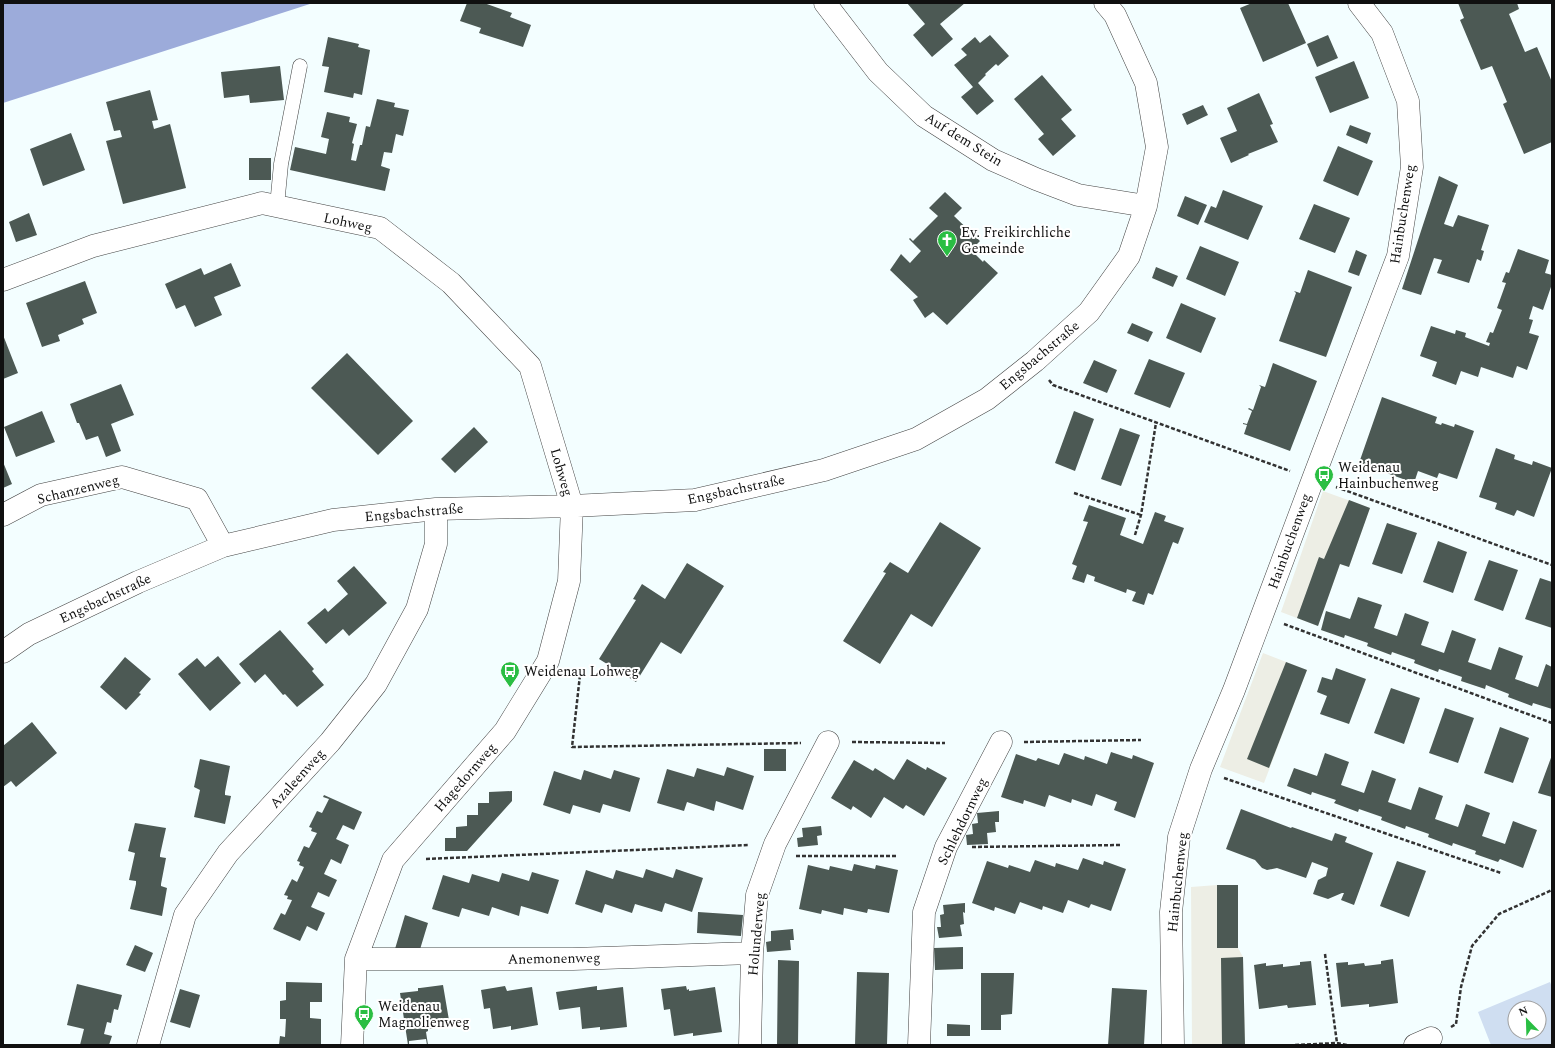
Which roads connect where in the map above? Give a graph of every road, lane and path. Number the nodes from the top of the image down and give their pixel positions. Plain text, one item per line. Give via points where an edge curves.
1 (825, 3) edge
2 (1105, 3) edge
3 (1360, 3) edge
4 (300, 66) dead end
5 (278, 206) junction
6 (1146, 206) junction
7 (3, 280) edge
8 (1053, 385) dead end
9 (1156, 422) junction
10 (1313, 479) junction
11 (1340, 489) dead end
12 (1074, 493) dead end
13 (572, 506) junction
14 (436, 509) junction
15 (3, 515) edge
16 (1141, 515) junction
17 (1135, 535) dead end
18 (223, 546) junction
19 (1552, 565) edge
20 (1284, 624) dead end
21 (3, 652) edge
22 (546, 664) junction
23 (1552, 723) edge
24 (1141, 740) dead end
25 (828, 742) junction
26 (1001, 742) joint
27 (945, 743) dead end
28 (1225, 779) dead end
29 (1121, 845) dead end
30 (946, 847) junction
31 (773, 850) junction
32 (898, 856) dead end
33 (435, 858) dead end
34 (1501, 873) dead end
35 (1552, 890) edge
36 (752, 953) junction
37 (1325, 954) dead end
38 (356, 959) junction
39 (1423, 1041) edge
40 (1337, 1043) junction
41 (148, 1045) edge
42 (352, 1045) edge
43 (750, 1045) edge
44 (919, 1045) edge
45 (1173, 1045) edge
46 (1295, 1045) edge
47 (1347, 1045) edge

1 - 6 street, Auf dem Stein via 878,72 924,116 993,160 1078,195
2 - 6 street, Engsbachstraße via 1115,15 1146,82 1157,147
3 - 10 street, Hainbuchenweg via 1382,33 1408,101 1412,167 1398,256
4 - 5 lane via 281,164
5 - 7 street, Lohweg via 262,203 93,246
5 - 13 street, Lohweg via 380,228 451,283 530,366
6 - 13 street, Engsbachstraße via 1129,256 1089,312 1035,361 986,399 916,439 824,470 695,500
8 - 9 path
9 - 10 path
9 - 16 path
10 - 45 street, Hainbuchenweg via 1234,690 1201,769 1179,837 1172,912
11 - 19 path
12 - 16 path
13 - 14 street, Engsbachstraße
13 - 22 street, Hagedornweg via 570,581
14 - 18 street, Engsbachstraße via 333,520
14 - 41 street, Azaleenweg via 436,544 417,609 376,684 330,742 228,853 185,914
15 - 18 street, Schanzenweg via 41,495 122,476 197,499
16 - 17 path
18 - 21 street, Engsbachstraße via 138,582 36,631
20 - 23 path
22 - 25 path via 580,675 572,747
22 - 38 street, Hagedornweg via 505,731 393,860
24 - 26 path
25 - 27 path
25 - 31 street, Holunderweg
26 - 30 street, Schlehdornweg
28 - 34 path
29 - 30 path
30 - 44 street, Schlehdornweg via 924,912
31 - 32 path
31 - 33 path
31 - 36 street, Holunderweg via 757,895
35 - 39 path via 1499,914 1472,946 1461,987 1456,1024
36 - 38 street, Anemonenweg via 573,959
36 - 43 street, Holunderweg
37 - 40 path
38 - 42 street, Hagedornweg
40 - 46 path
40 - 47 path

